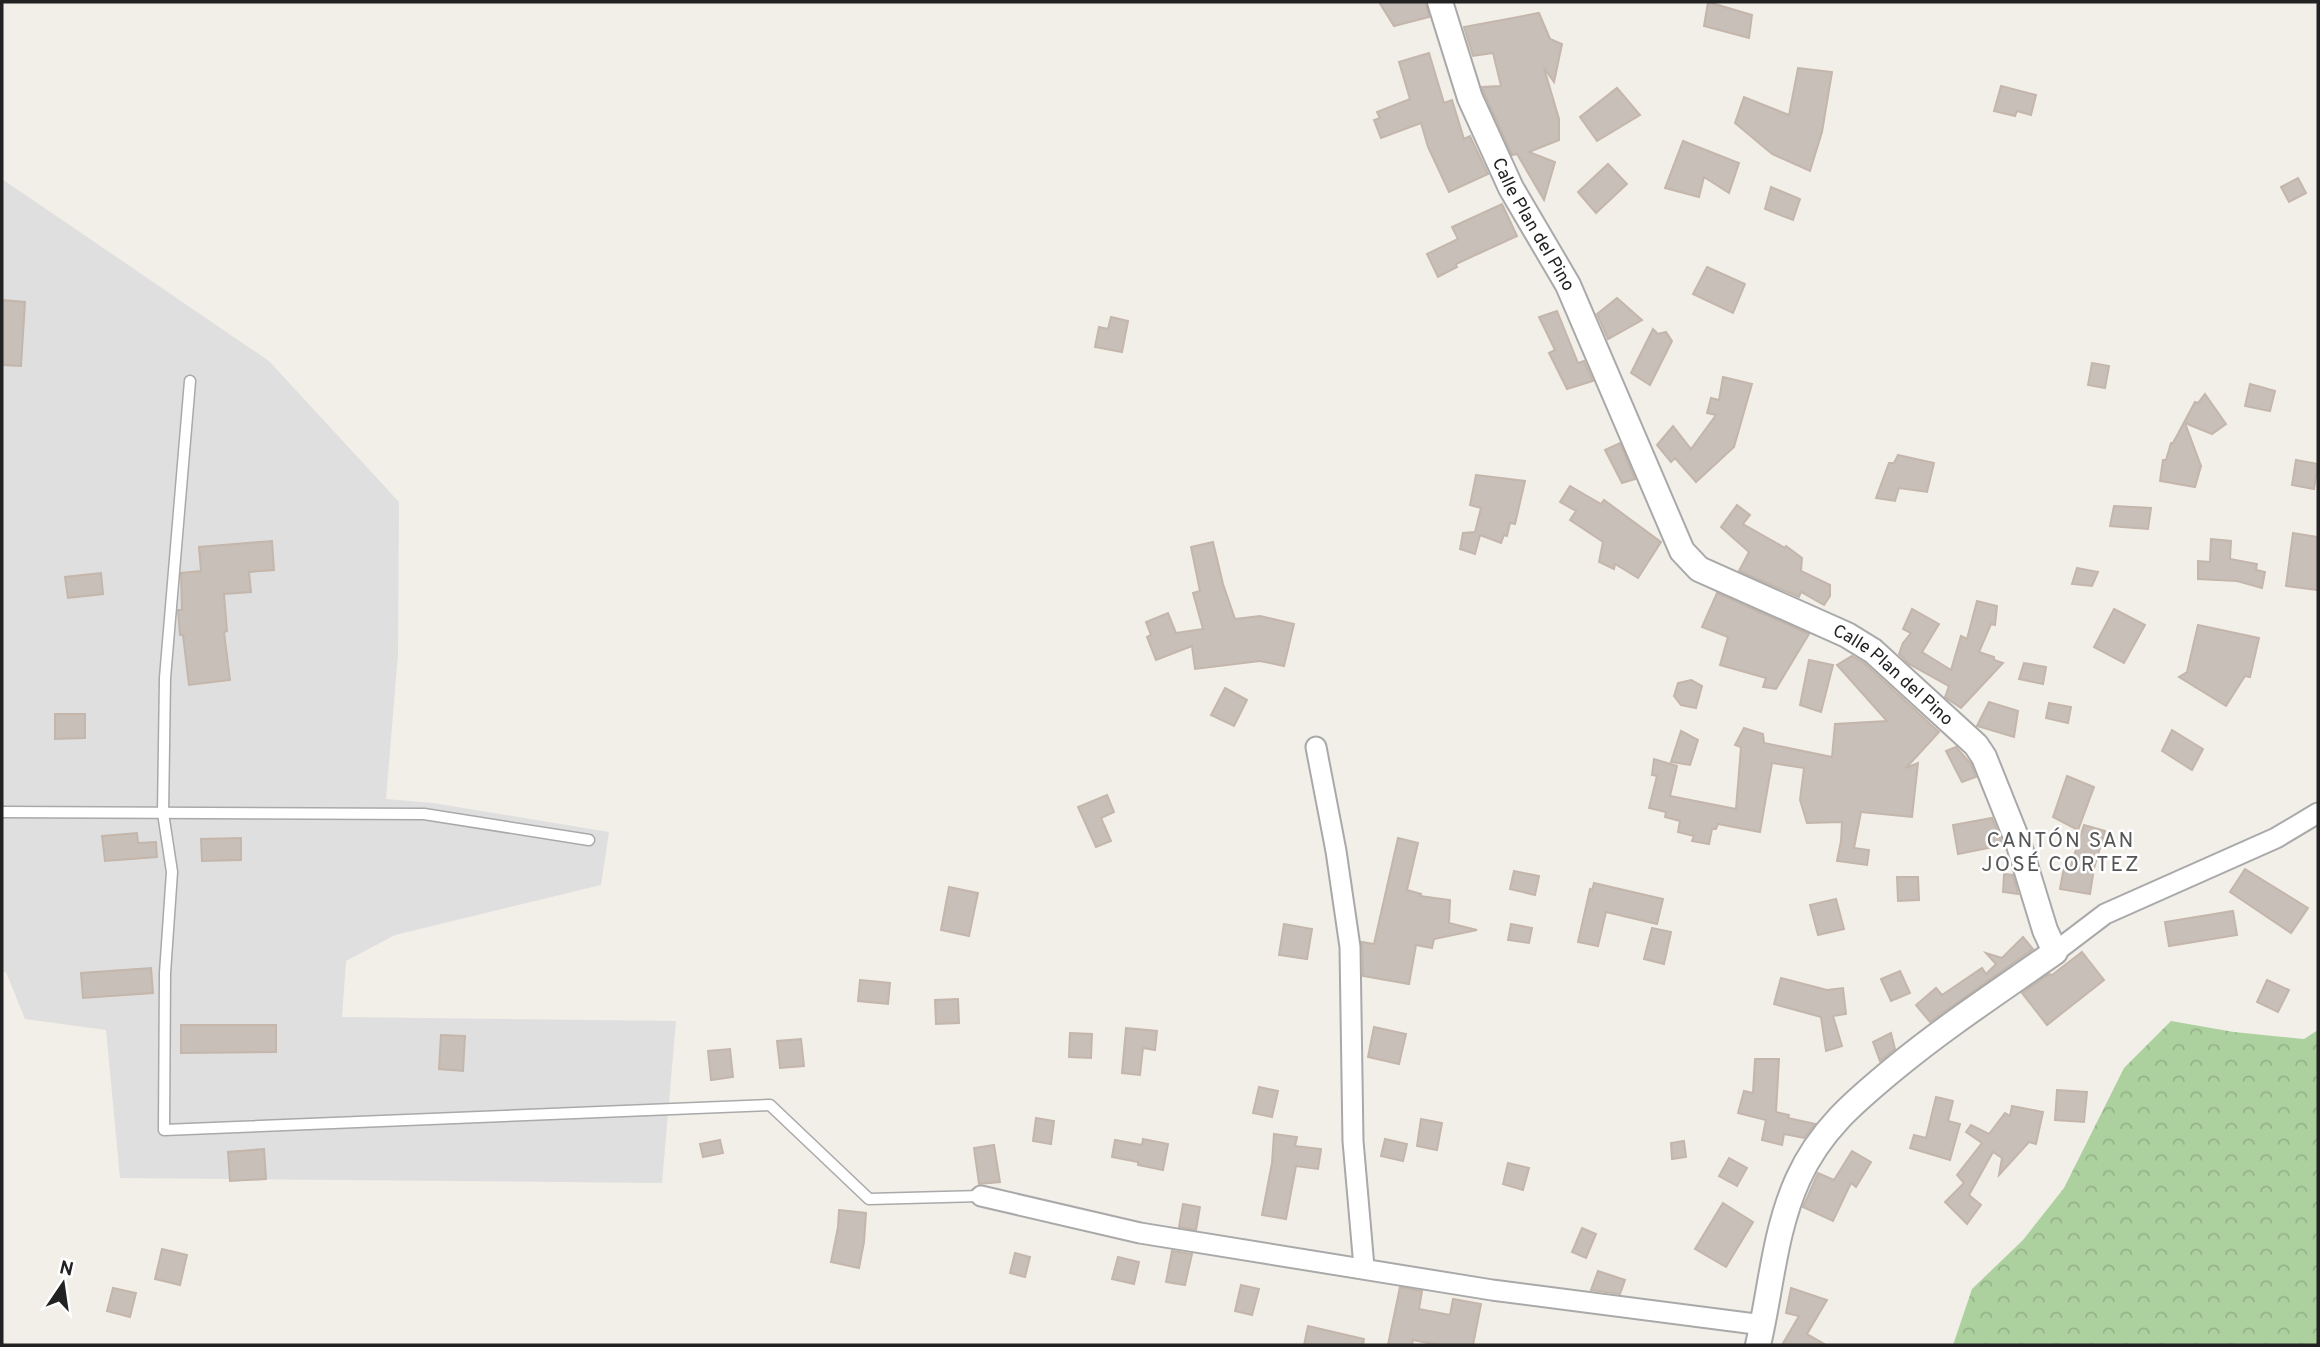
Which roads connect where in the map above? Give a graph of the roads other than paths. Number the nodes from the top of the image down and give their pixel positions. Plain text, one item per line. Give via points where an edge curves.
1 (1440, 2) edge
2 (190, 381) dead end
3 (1316, 747) dead end
4 (2, 812) edge
5 (163, 813) junction
6 (2318, 813) edge
7 (589, 840) dead end
8 (2055, 952) junction
9 (981, 1196) joint
10 (1364, 1267) junction
11 (1760, 1335) edge

1 - 8 street, Calle Plan del Pino via 1470,97 1511,188 1568,285 1682,551 1699,569 1873,651 1976,745 2018,842
2 - 5 lane via 166,678
3 - 10 street via 1350,947 1353,1141
4 - 5 lane
5 - 7 lane via 424,814
5 - 9 lane via 173,872 165,973 164,1130 770,1105 869,1199
6 - 8 street via 2276,838 2105,915
8 - 11 street via 1932,1037 1835,1120 1798,1179 1775,1250
9 - 10 street via 1140,1233
10 - 11 street

